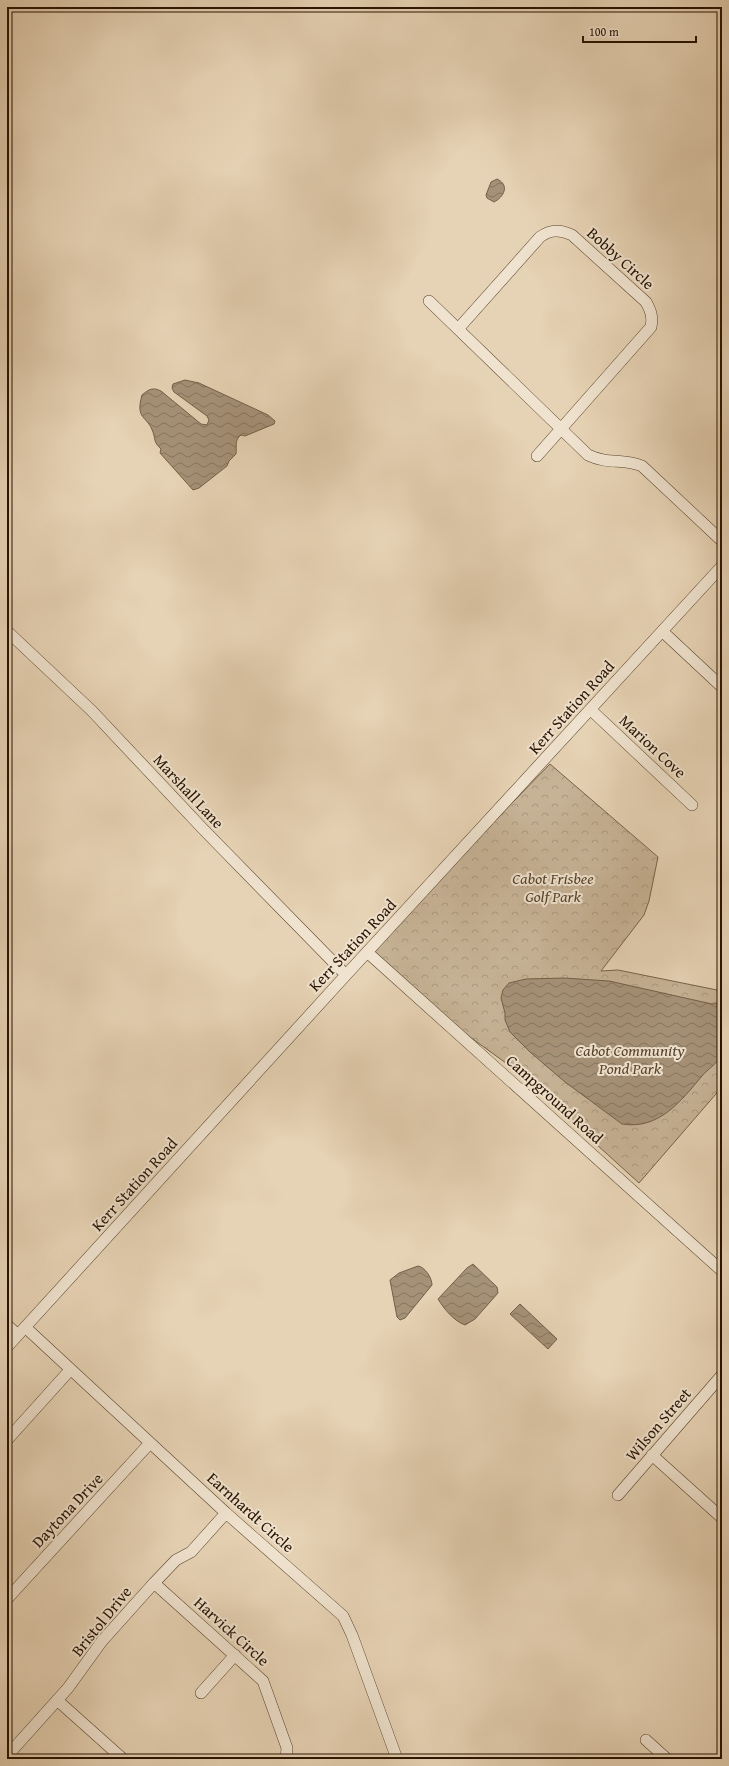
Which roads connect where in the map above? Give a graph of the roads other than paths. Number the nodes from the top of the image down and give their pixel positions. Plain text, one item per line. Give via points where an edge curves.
1 (429, 301) dead end
2 (458, 329) junction
3 (561, 429) junction
4 (537, 456) dead end
5 (722, 541) edge
6 (722, 566) edge
7 (7, 631) edge
8 (662, 631) junction
9 (722, 687) edge
10 (591, 710) junction
11 (692, 805) dead end
12 (367, 952) junction
13 (346, 974) junction
14 (722, 1271) edge
15 (7, 1325) edge
16 (21, 1331) junction
17 (7, 1347) edge
18 (70, 1370) junction
19 (722, 1375) edge
20 (7, 1440) edge
21 (150, 1443) junction
22 (652, 1454) junction
23 (618, 1495) dead end
24 (226, 1512) junction
25 (722, 1518) edge
26 (154, 1583) junction
27 (7, 1599) edge
28 (235, 1655) junction
29 (201, 1693) dead end
30 (57, 1700) junction
31 (646, 1740) dead end
32 (7, 1756) edge
33 (123, 1759) edge
34 (286, 1759) edge
35 (397, 1759) edge
36 (667, 1759) edge

1 - 2 street
2 - 3 street
2 - 3 street, Bobby Circle via 540,237 554,230 572,235 646,302 652,318 651,327
3 - 4 street
3 - 5 street via 588,455 599,460 633,462 642,466
6 - 8 street, Kerr Station Road
7 - 13 street, Marshall Lane via 92,712
8 - 9 street
8 - 10 street, Kerr Station Road
10 - 11 street, Marion Cove
10 - 12 street, Kerr Station Road
12 - 13 street, Kerr Station Road
12 - 14 street, Campground Road
13 - 16 street, Kerr Station Road
15 - 16 street, Earnhardt Circle
16 - 17 street, Kerr Station Road
16 - 18 street, Earnhardt Circle
18 - 20 street
18 - 21 street, Earnhardt Circle
19 - 22 street, Wilson Street
21 - 24 street, Earnhardt Circle
21 - 27 street, Daytona Drive
22 - 23 street, Wilson Street
22 - 25 street
24 - 26 street, Bristol Drive via 191,1552 176,1560
24 - 35 street, Earnhardt Circle via 343,1616
26 - 28 street, Harvick Circle
26 - 30 street, Bristol Drive via 102,1641
28 - 29 street
28 - 34 street, Harvick Circle via 263,1681 287,1748
30 - 32 street, Bristol Drive
30 - 33 street
31 - 36 street

